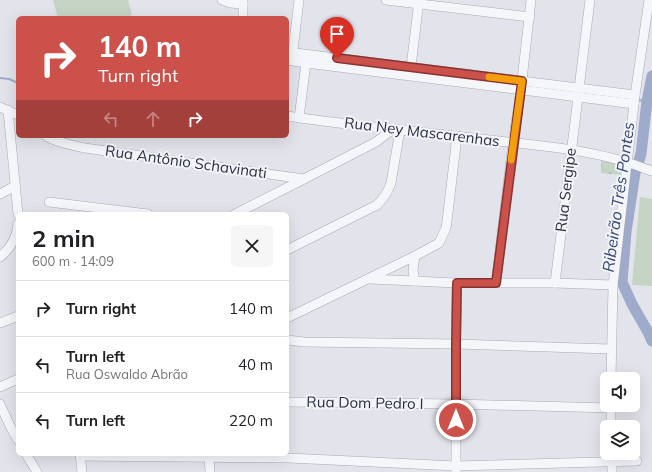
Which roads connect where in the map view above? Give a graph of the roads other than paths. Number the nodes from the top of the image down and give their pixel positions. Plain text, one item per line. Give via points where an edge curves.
1 (222, 0) edge
2 (299, 0) edge
3 (386, 0) edge
4 (531, 0) edge
5 (590, 0) edge
6 (649, 0) edge
7 (243, 2) edge
8 (419, 2) edge
9 (243, 16) edge
10 (530, 17) junction
11 (291, 56) edge
12 (306, 63) junction
13 (411, 67) junction
14 (521, 86) junction
15 (578, 92) junction
16 (635, 99) junction
17 (4, 109) edge
18 (16, 114) edge
19 (289, 116) edge
20 (298, 118) junction
21 (397, 130) junction
22 (457, 136) junction
23 (49, 138) edge
24 (513, 143) junction
25 (571, 149) junction
26 (630, 163) junction
27 (648, 170) edge
28 (304, 180) junction
29 (15, 186) junction
30 (0, 194) edge
31 (49, 202) dead end
32 (18, 212) edge
33 (132, 212) edge
34 (239, 212) edge
35 (16, 233) edge
36 (289, 249) edge
37 (415, 256) junction
38 (0, 257) edge
39 (369, 279) junction
40 (415, 281) junction
41 (457, 283) junction
42 (496, 283) junction
43 (555, 283) junction
44 (613, 285) junction
45 (16, 317) edge
46 (289, 317) edge
47 (0, 323) edge
48 (289, 340) edge
49 (456, 344) junction
50 (611, 349) junction
51 (611, 372) edge
52 (16, 380) edge
53 (0, 387) edge
54 (289, 402) edge
55 (0, 404) edge
56 (456, 404) junction
57 (600, 407) edge
58 (16, 436) edge
59 (27, 456) edge
60 (83, 456) edge
61 (125, 456) edge
62 (209, 458) junction
63 (638, 461) dead end
64 (612, 467) edge
65 (456, 469) edge
66 (36, 472) edge
67 (82, 472) edge
68 (210, 472) edge

1 - 7 street via 230,3
2 - 11 street
3 - 8 street
4 - 10 street
5 - 15 street, Rua Sergipe
6 - 16 street
7 - 9 street
8 - 10 street
8 - 13 street
10 - 14 street
11 - 12 street
11 - 13 street
12 - 14 street
12 - 20 street
13 - 14 street
14 - 15 street
14 - 24 street
15 - 16 street
15 - 25 street, Rua Sergipe
16 - 26 street
17 - 18 street
17 - 29 street
19 - 20 street, Rua Ney Mascarenhas
20 - 21 street, Rua Ney Mascarenhas
21 - 22 street, Rua Ney Mascarenhas
21 - 28 street
21 - 36 street via 391,183 384,198 377,205
22 - 24 street, Rua Ney Mascarenhas
22 - 37 street via 446,228 438,243
23 - 28 street, Rua Antônio Schavinati via 85,148
24 - 25 street, Rua Ney Mascarenhas
24 - 42 street
25 - 26 street, Rua Ney Mascarenhas
25 - 43 street, Rua Sergipe
26 - 27 street, Rua Ney Mascarenhas
26 - 44 street
28 - 34 street
29 - 30 street
29 - 32 street
31 - 33 street
35 - 38 street via 13,242
37 - 39 street
37 - 40 street
39 - 40 street
39 - 46 street
40 - 41 street
41 - 42 street
41 - 49 street
42 - 43 street
43 - 44 street
44 - 50 street
45 - 47 street
48 - 49 street
49 - 50 street
49 - 56 street
50 - 51 street
52 - 53 street
54 - 56 street, Rua Dom Pedro I
55 - 58 street
56 - 57 street, Rua Dom Pedro I
56 - 65 street
59 - 66 street
60 - 67 street
61 - 62 street
62 - 65 street via 290,458
62 - 68 street
63 - 64 street
64 - 65 street

